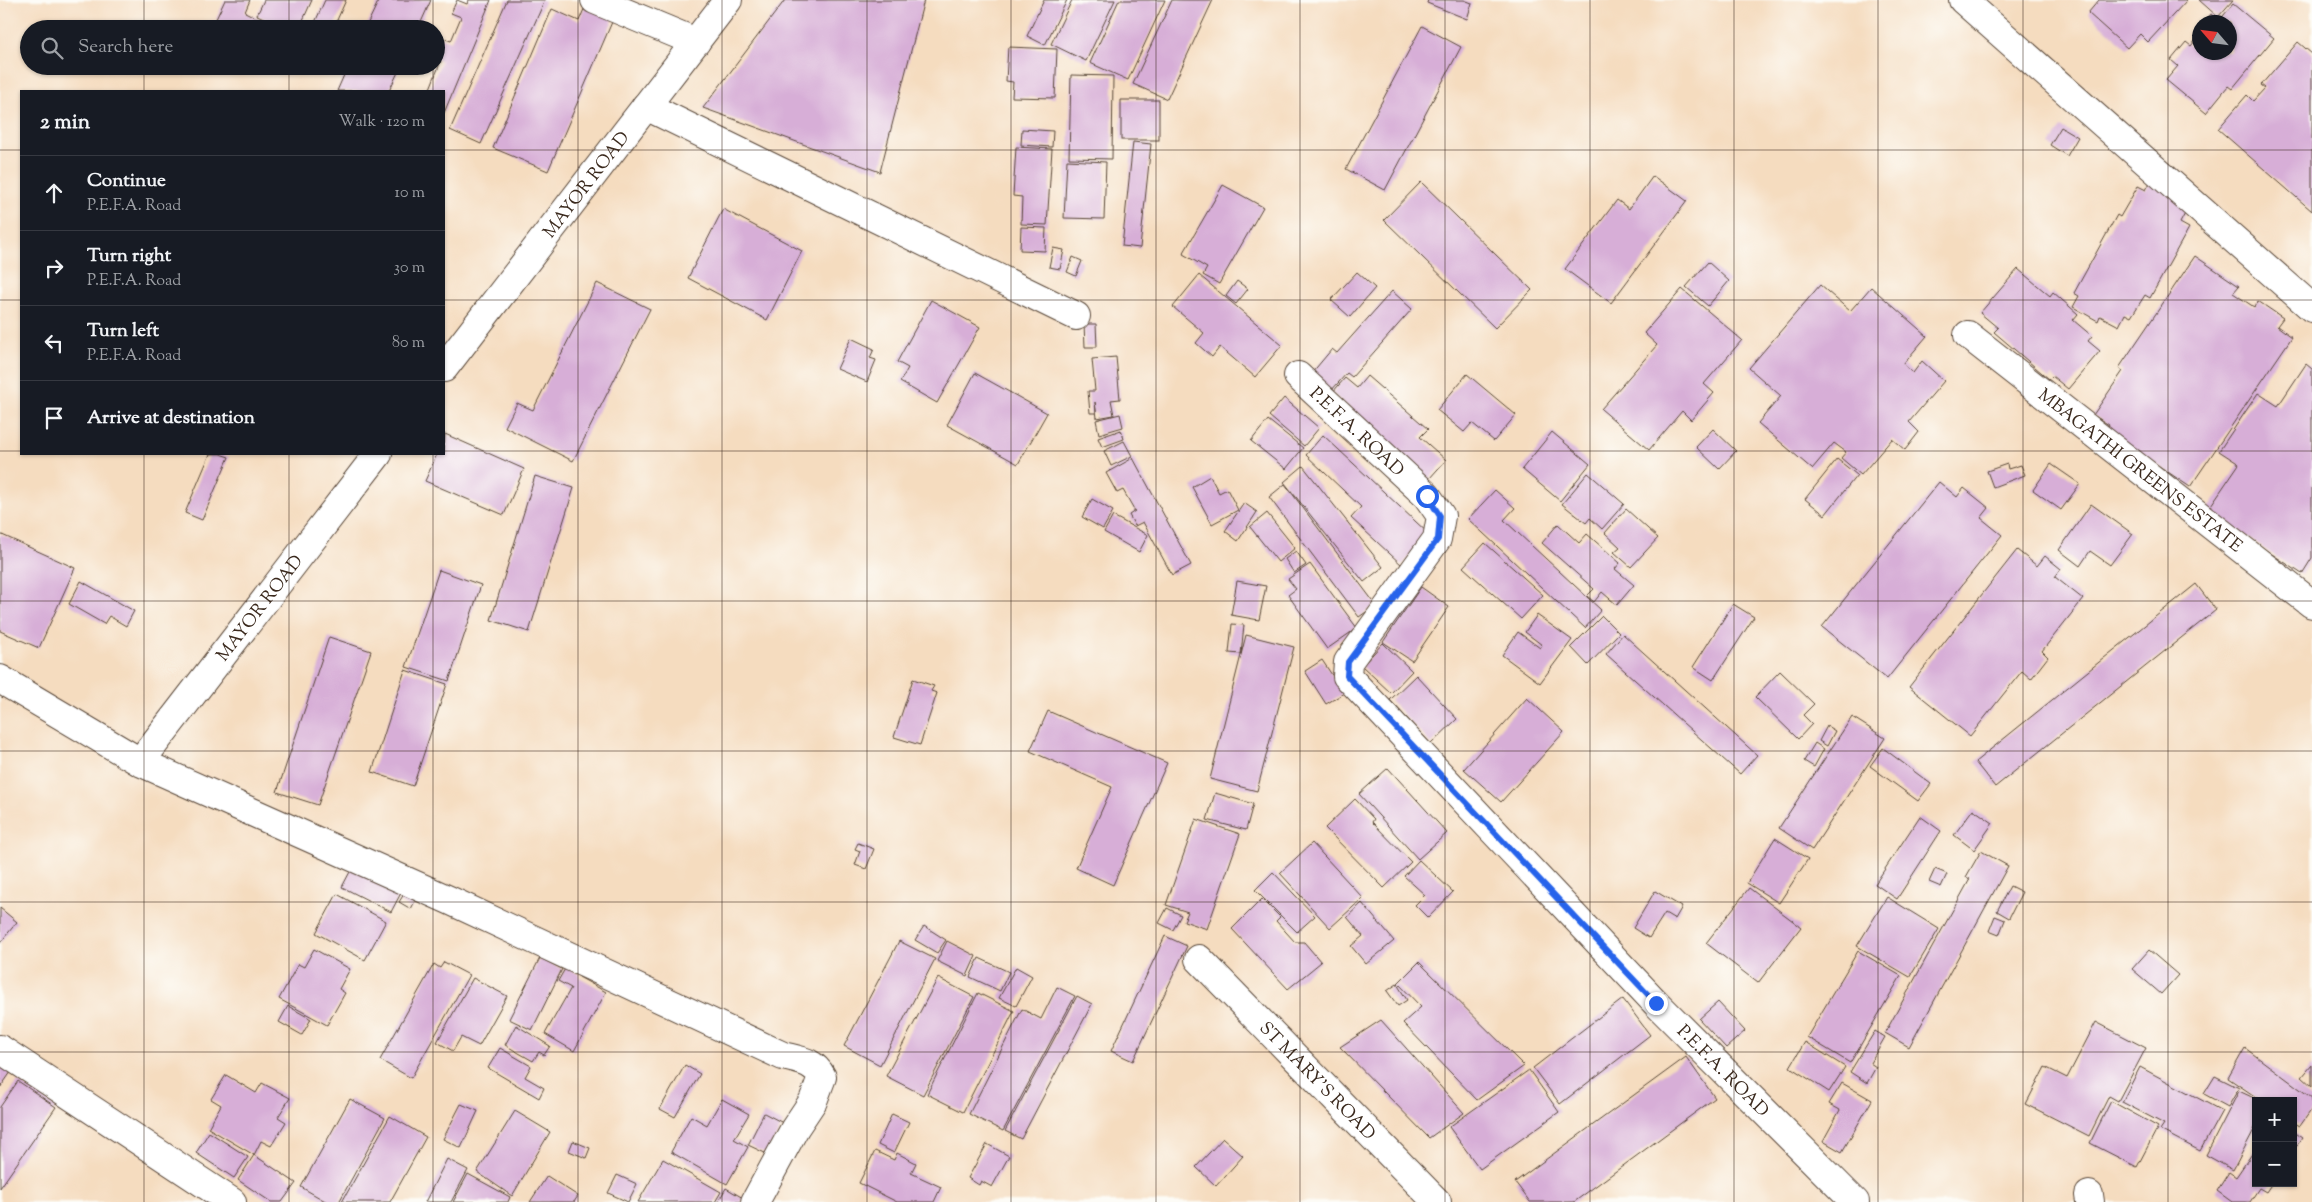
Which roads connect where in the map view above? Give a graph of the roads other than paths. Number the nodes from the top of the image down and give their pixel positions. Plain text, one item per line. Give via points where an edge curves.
1 (595, 0) edge
2 (728, 0) edge
3 (1963, 0) edge
4 (696, 42) junction
5 (646, 106) junction
6 (2312, 308) edge
7 (1076, 316) dead end
8 (1968, 336) dead end
9 (445, 367) edge
10 (1298, 376) dead end
11 (377, 455) edge
12 (2312, 604) edge
13 (0, 679) edge
14 (140, 762) junction
15 (1199, 958) dead end
16 (0, 1050) edge
17 (232, 1202) edge
18 (755, 1202) edge
19 (1437, 1202) edge
20 (1855, 1202) edge

1 - 4 street
2 - 4 street, MAYOR ROAD
3 - 6 street
4 - 5 street, MAYOR ROAD
5 - 7 street
5 - 9 street, MAYOR ROAD
8 - 12 street, MBAGATHI GREENS ESTATE
10 - 20 street, P.E.F.A. ROAD via 1427,496 1440,516 1438,539 1348,662 1347,676 1656,1003
11 - 14 street, MAYOR ROAD
13 - 14 street
14 - 18 street via 440,896 783,1056 818,1068 822,1077 813,1101
15 - 19 street, ST MARY'S ROAD
16 - 17 street

